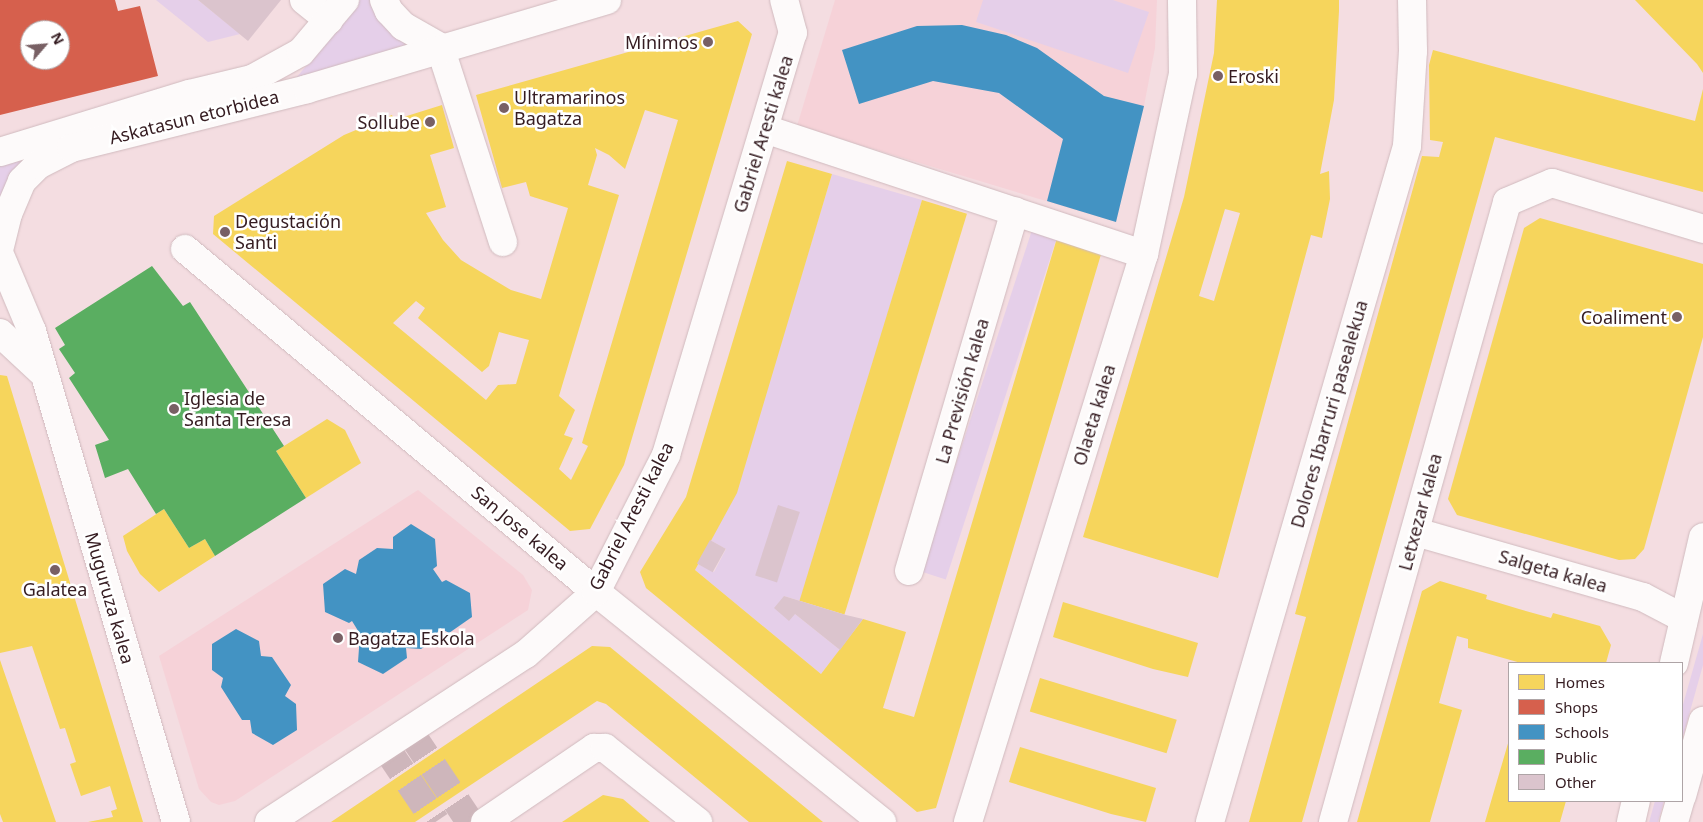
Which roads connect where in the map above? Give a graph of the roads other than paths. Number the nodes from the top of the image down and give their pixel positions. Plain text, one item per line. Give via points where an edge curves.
1 (304, 0) edge
2 (384, 0) edge
3 (607, 0) edge
4 (784, 0) edge
5 (1182, 0) edge
6 (1412, 0) edge
7 (337, 10) edge
8 (440, 47) junction
9 (765, 129) junction
10 (0, 152) edge
11 (1015, 211) junction
12 (1703, 229) edge
13 (503, 242) dead end
14 (0, 246) edge
15 (185, 249) dead end
16 (1144, 254) junction
17 (0, 255) edge
18 (0, 333) edge
19 (44, 374) junction
20 (1416, 532) junction
21 (1703, 537) edge
22 (908, 571) dead end
23 (596, 592) junction
24 (1684, 623) junction
25 (1674, 662) edge
26 (1703, 721) edge
27 (1683, 792) edge
28 (1636, 802) edge
29 (1680, 802) edge
30 (177, 819) edge
31 (269, 822) edge
32 (485, 822) edge
33 (698, 822) edge
34 (882, 822) edge
35 (968, 822) edge
36 (1210, 822) edge
37 (1333, 822) edge
38 (1631, 822) edge
39 (1674, 822) edge

1 - 7 street
2 - 8 street via 388,11 403,26
3 - 8 street, Askatasun etorbidea
4 - 9 street, Gabriel Aresti kalea via 792,33
5 - 16 street, Olaeta kalea via 1183,74
6 - 36 street, Dolores Ibarruri pasealekua via 1413,51 1407,146
7 - 10 street via 301,52 252,79 189,94
8 - 13 street
8 - 14 street, Askatasun etorbidea via 307,89 71,148 38,165 22,181 8,214
9 - 11 street
9 - 23 street, Gabriel Aresti kalea via 666,455
11 - 16 street
11 - 22 street, La Previsión kalea
12 - 20 street, Letxezar kalea via 1552,183 1507,202
15 - 23 street, San Jose kalea
16 - 35 street, Olaeta kalea
17 - 19 street, Muguruza kalea via 32,331
18 - 19 street
19 - 30 street, Muguruza kalea
20 - 24 street, Salgeta kalea via 1643,597 1679,616
20 - 37 street, Letxezar kalea
21 - 24 street
23 - 31 street, Gabriel Aresti kalea via 526,654
23 - 34 street, San Jose kalea
24 - 25 street
26 - 27 street
28 - 38 street
29 - 39 street
32 - 33 street via 594,748 606,748

